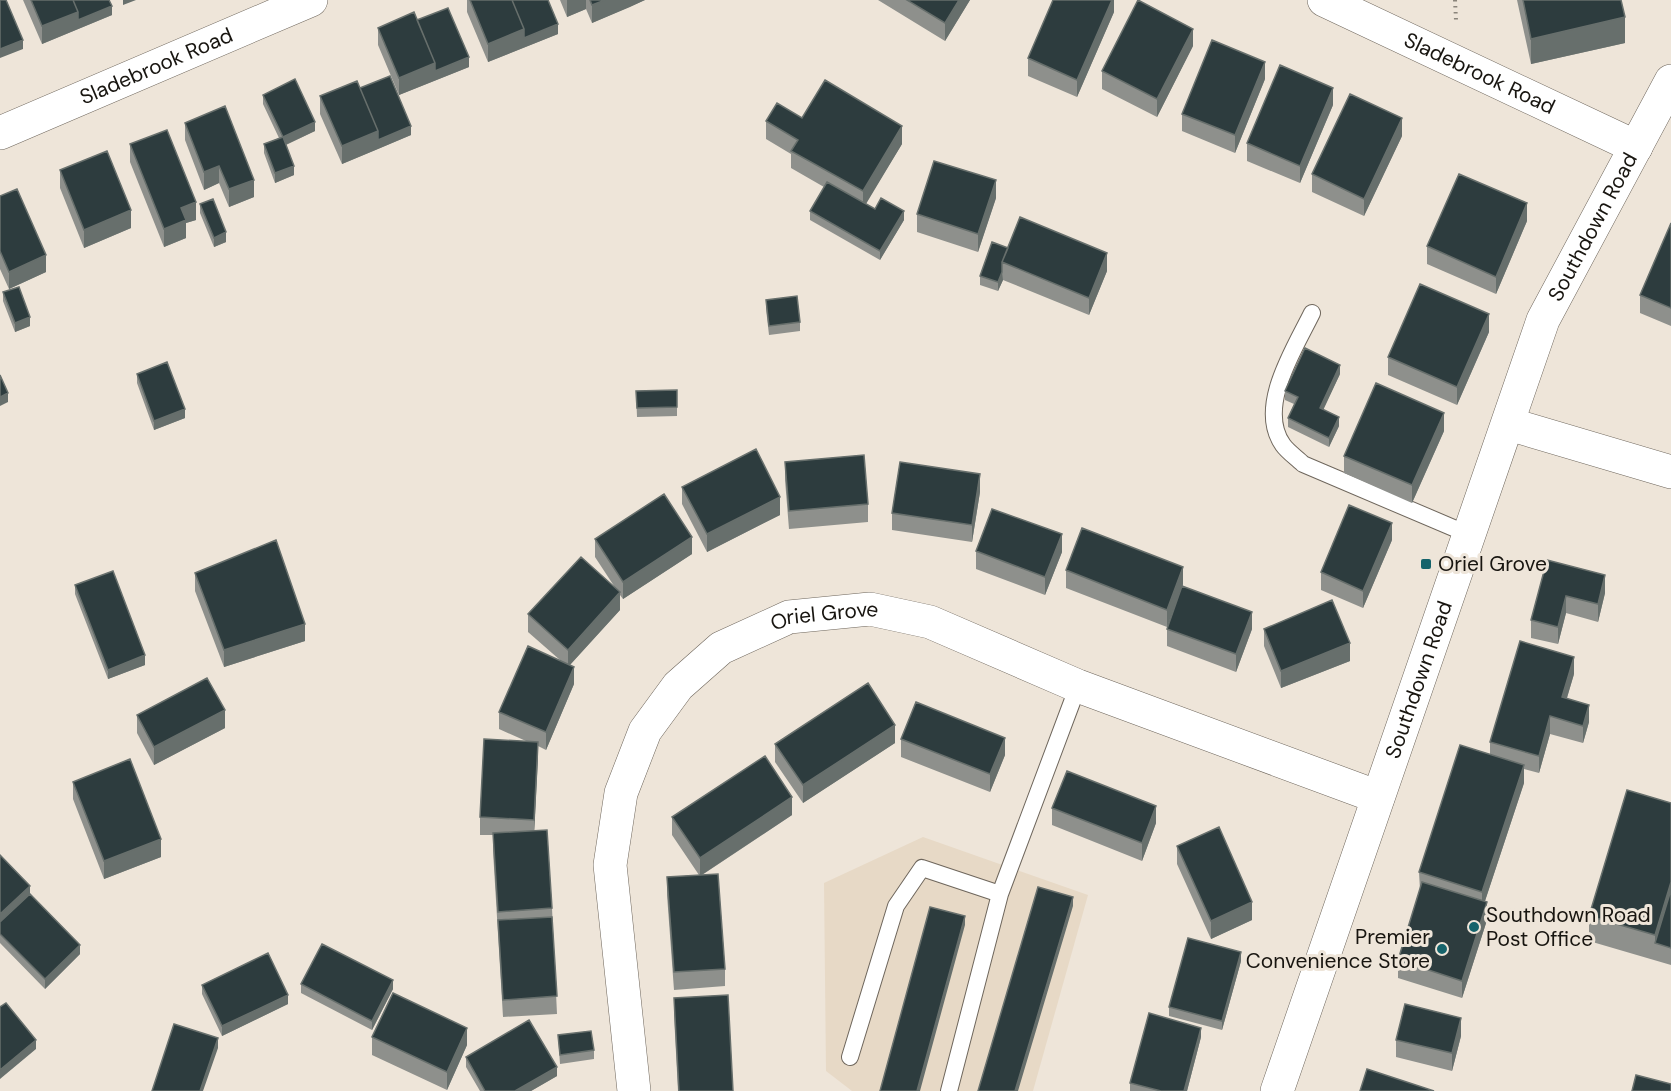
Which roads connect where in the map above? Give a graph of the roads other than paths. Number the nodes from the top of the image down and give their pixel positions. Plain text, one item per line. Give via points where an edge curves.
1 (311, 0) edge
2 (1324, 0) edge
3 (1671, 81) edge
4 (0, 133) edge
5 (1635, 147) junction
6 (1312, 312) dead end
7 (1509, 424) junction
8 (1671, 472) edge
9 (1470, 535) junction
10 (1078, 686) junction
11 (1378, 797) junction
12 (1000, 894) junction
13 (850, 1057) dead end
14 (634, 1091) edge
15 (949, 1091) edge
16 (1277, 1091) edge

1 - 4 street, Sladebrook Road
2 - 5 street, Sladebrook Road
3 - 5 street, Southdown Road
5 - 7 street, Southdown Road via 1543,320
6 - 9 lane via 1276,389 1273,415 1282,444 1304,464
7 - 8 street
7 - 9 street, Southdown Road
9 - 11 street, Southdown Road
10 - 11 street, Oriel Grove
10 - 12 lane
10 - 14 street, Oriel Grove via 930,622 870,609 789,618 721,648 678,686 645,731 621,793 610,865
11 - 16 street, Southdown Road
12 - 13 lane via 922,868 896,906
12 - 15 lane

